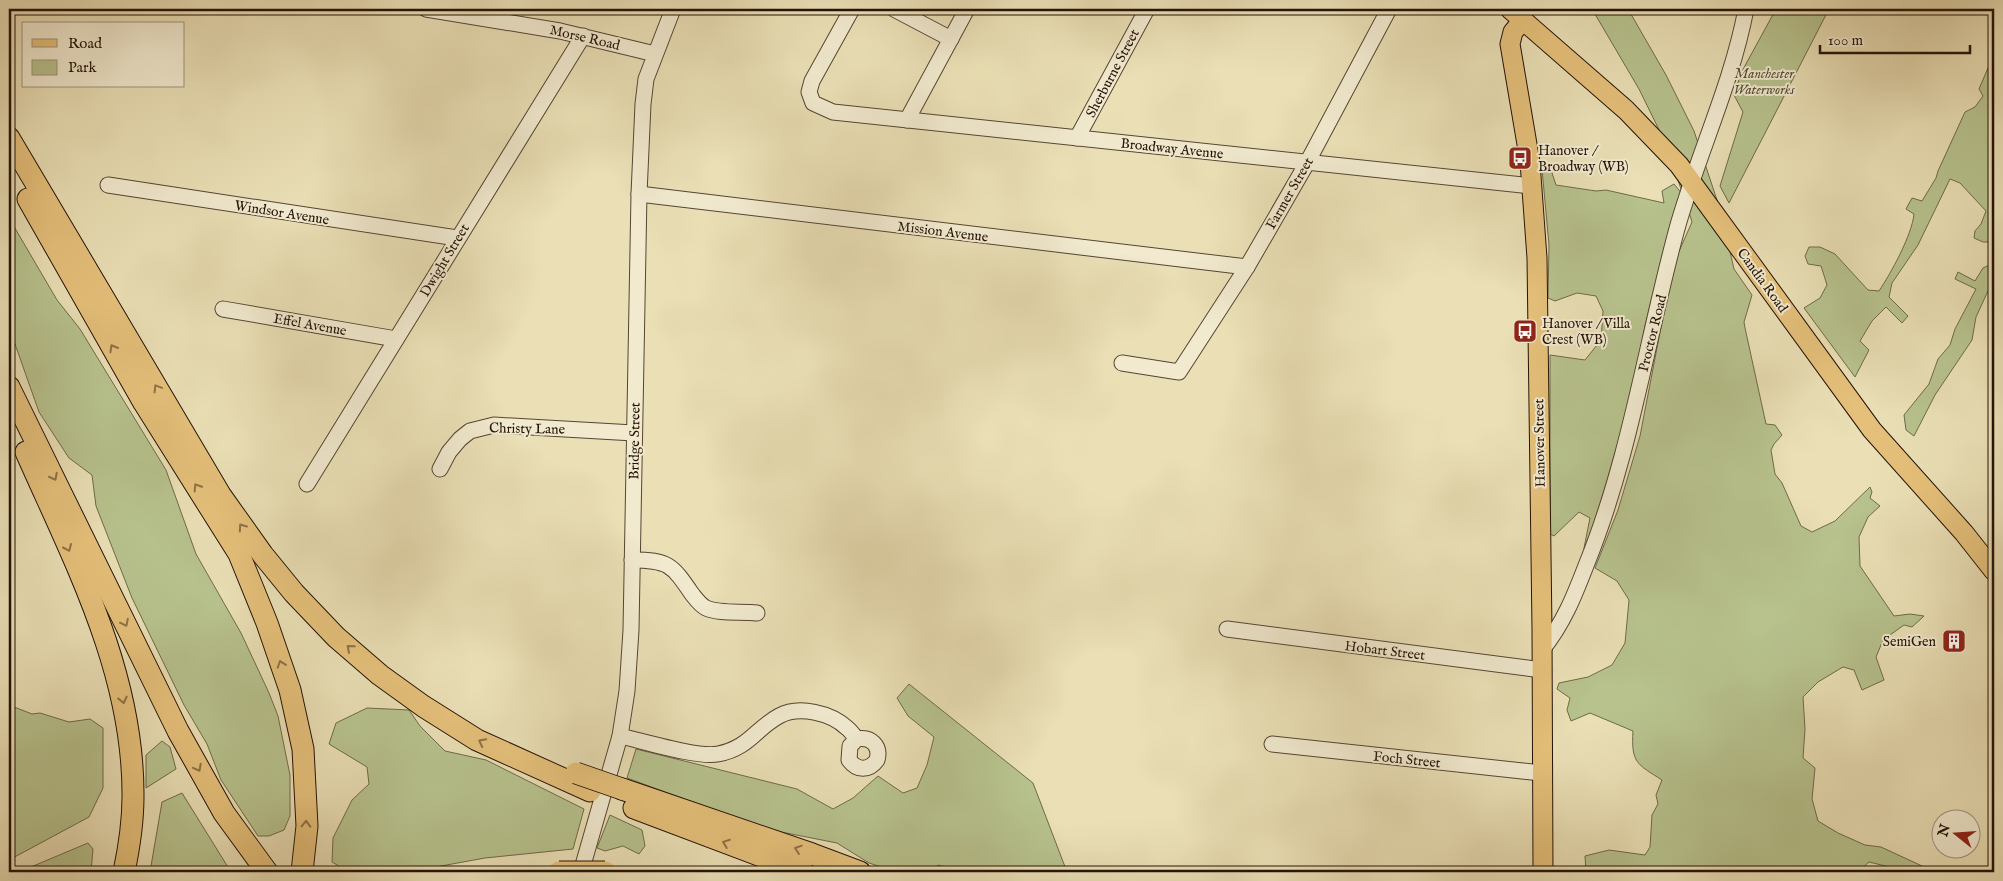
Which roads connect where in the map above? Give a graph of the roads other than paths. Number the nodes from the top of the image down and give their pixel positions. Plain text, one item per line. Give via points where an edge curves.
1 (426, 9) edge
2 (673, 9) edge
3 (852, 9) edge
4 (894, 9) edge
5 (967, 9) edge
6 (1147, 9) edge
7 (1388, 9) edge
8 (1746, 9) edge
9 (1516, 14) edge
10 (583, 36) junction
11 (951, 39) junction
12 (655, 54) junction
13 (907, 120) junction
14 (9, 138) edge
15 (1077, 138) junction
16 (1307, 163) junction
17 (9, 164) edge
18 (1692, 181) junction
19 (108, 185) dead end
20 (1532, 186) junction
21 (639, 194) junction
22 (457, 238) junction
23 (1247, 267) junction
24 (223, 310) dead end
25 (396, 339) junction
26 (1122, 363) dead end
27 (9, 387) edge
28 (9, 394) edge
29 (634, 433) junction
30 (440, 469) dead end
31 (307, 484) dead end
32 (632, 560) junction
33 (1994, 571) edge
34 (756, 614) dead end
35 (1227, 629) dead end
36 (1542, 650) junction
37 (1542, 670) junction
38 (620, 736) junction
39 (857, 739) dead end
40 (1272, 744) dead end
41 (507, 755) junction
42 (1541, 773) junction
43 (624, 797) junction
44 (124, 872) edge
45 (267, 872) edge
46 (302, 872) edge
47 (555, 872) edge
48 (559, 872) edge
49 (581, 872) edge
50 (605, 872) edge
51 (611, 872) edge
52 (804, 872) edge
53 (860, 872) edge
54 (1542, 872) edge

1 - 10 street, Morse Road
2 - 12 street, Bridge Street
3 - 13 street, Broadway Avenue via 812,81 809,92 813,102 833,112
4 - 11 street
5 - 11 street
6 - 15 street, Sherburne Street
7 - 16 street, Farmer Street
8 - 18 street, Proctor Road via 1733,61
9 - 18 main road, Candia Road via 1626,110 1665,148
9 - 20 main road, Hanover Street via 1510,44
10 - 12 street, Morse Road
10 - 22 street, Dwight Street
11 - 13 street
12 - 21 street, Bridge Street via 646,79 643,104
13 - 15 street, Broadway Avenue
41 -> 14 highway via 423,706 380,675 336,636 262,555 221,496
15 - 16 street, Broadway Avenue
16 - 20 street, Broadway Avenue
16 - 23 street, Farmer Street
46 -> 17 highway via 307,826 303,749 290,690 239,554 144,403
18 - 33 main road, Candia Road via 1872,430 1976,546
18 - 36 street, Proctor Road via 1609,505 1564,616
19 - 22 street, Windsor Avenue
20 - 36 main road, Hanover Street via 1538,288
21 - 23 street, Mission Avenue
21 - 29 street, Bridge Street
22 - 25 street, Dwight Street
23 - 26 street, Farmer Street via 1180,372
24 - 25 street, Effel Avenue
25 - 31 street, Dwight Street
27 -> 45 highway via 178,731 224,813
28 -> 44 highway via 21,439 92,602 124,703 133,797
29 - 30 street, Christy Lane via 494,425 470,431 460,439
29 - 32 street, Bridge Street
32 - 34 street via 653,560 672,567 706,608
32 - 38 street, Bridge Street via 630,664
35 - 37 street, Hobart Street
36 - 37 main road, Hanover Street
37 - 42 main road, Hanover Street
38 - 39 street via 716,755 739,748 780,715 802,711 837,720
38 - 49 street, Bridge Street
40 - 42 street, Foch Street
41 - 43 highway, bridge via 576,773
41 - 43 highway via 590,791
42 - 54 main road, Hanover Street
52 -> 43 highway
53 -> 43 highway via 812,854
47 - 48 highway
48 - 50 highway, bridge
50 - 51 highway

